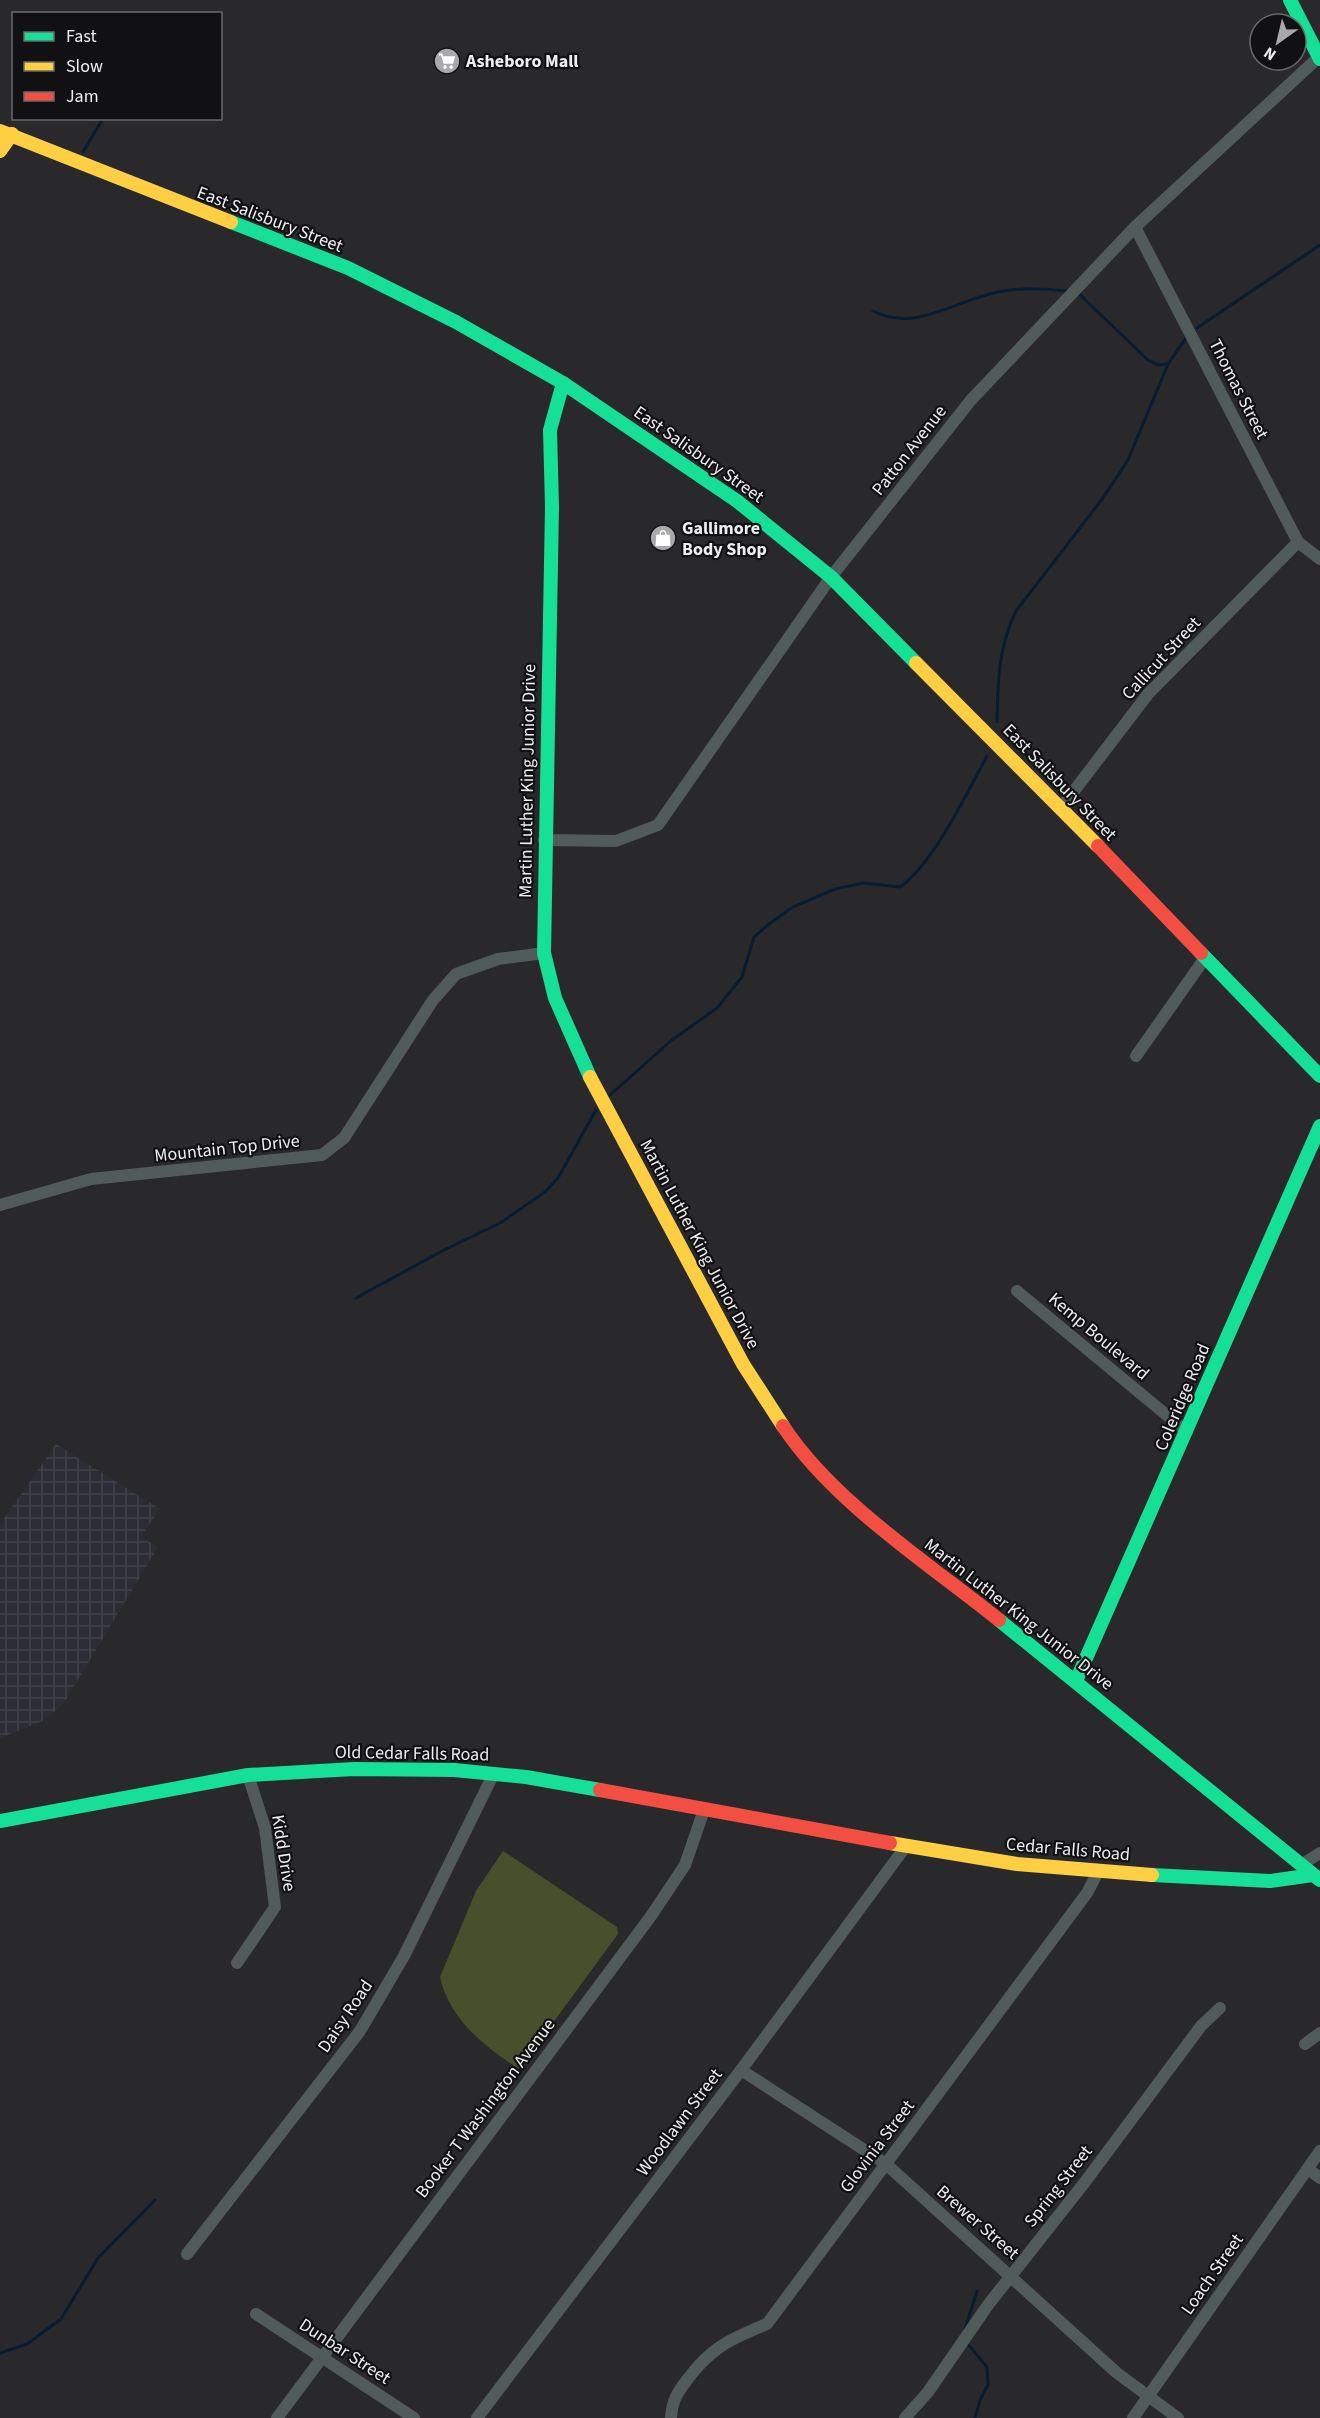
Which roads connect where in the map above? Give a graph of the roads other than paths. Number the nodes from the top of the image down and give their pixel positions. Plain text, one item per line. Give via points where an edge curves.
1 (1290, 0) edge
2 (1319, 58) edge
3 (6, 133) edge
4 (0, 151) edge
5 (1135, 227) junction
6 (563, 383) junction
7 (1298, 542) junction
8 (1320, 559) edge
9 (831, 578) junction
10 (1061, 808) junction
11 (544, 840) junction
12 (544, 953) junction
13 (1205, 958) junction
14 (1136, 1056) dead end
15 (1320, 1076) edge
16 (1320, 1126) edge
17 (0, 1205) edge
18 (1017, 1291) dead end
19 (1187, 1432) junction
20 (1076, 1681) junction
21 (494, 1773) junction
22 (248, 1775) junction
23 (704, 1810) junction
24 (0, 1821) edge
25 (822, 1831) joint
26 (906, 1846) junction
27 (1320, 1853) edge
28 (1302, 1865) junction
29 (1098, 1872) junction
30 (1316, 1878) edge
31 (237, 1963) dead end
32 (1220, 2008) dead end
33 (1320, 2033) edge
34 (1305, 2044) dead end
35 (741, 2070) junction
36 (1320, 2151) edge
37 (886, 2164) junction
38 (1308, 2169) junction
39 (1320, 2178) edge
40 (187, 2254) dead end
41 (1010, 2275) junction
42 (256, 2314) dead end
43 (322, 2357) junction
44 (1148, 2397) junction
45 (277, 2418) edge
46 (414, 2418) edge
47 (477, 2418) edge
48 (671, 2418) edge
49 (905, 2418) edge
50 (1133, 2418) edge
51 (1178, 2418) edge

1 - 2 street
2 - 5 street, Patton Avenue
3 - 4 street
3 - 6 street, East Salisbury Street via 348,268 456,322
5 - 7 street, Thomas Street
5 - 9 street, Patton Avenue via 971,400
6 - 9 street, East Salisbury Street via 737,501
6 - 11 street, Martin Luther King Junior Drive via 550,430 552,507
7 - 8 street, Thomas Street
7 - 10 street, Callicut Street via 1148,694
9 - 10 street, East Salisbury Street
9 - 11 street, Patton Avenue via 658,825 616,841
10 - 13 street, East Salisbury Street
11 - 12 street, Martin Luther King Junior Drive
12 - 17 street, Mountain Top Drive via 498,959 456,974 433,1000 344,1138 322,1155 91,1179
12 - 20 street, Martin Luther King Junior Drive via 555,998 580,1057 717,1318 778,1422 820,1472 860,1510
13 - 14 street
13 - 15 street, East Salisbury Street
16 - 19 street, Coleridge Road
18 - 19 street, Kemp Boulevard
19 - 20 street, Coleridge Road
20 - 28 street, Martin Luther King Junior Drive
21 - 22 street, Old Cedar Falls Road via 354,1768
21 - 23 street, Old Cedar Falls Road
21 - 40 street, Daisy Road via 404,1956 360,2031
22 - 24 street, Old Cedar Falls Road
22 - 31 street, Kidd Drive via 265,1828 274,1907
23 - 25 street, Old Cedar Falls Road
23 - 43 street, Booker T Washington Avenue via 685,1865 651,1916
25 - 26 street, Cedar Falls Road
26 - 29 street, Cedar Falls Road
26 - 35 street, Woodlawn Street
27 - 28 street
28 - 30 street, Martin Luther King Junior Drive
29 - 30 street, Cedar Falls Road via 1270,1881
29 - 37 street, Glovinia Street via 1087,1893
32 - 41 street, Spring Street via 1201,2026
33 - 34 street
35 - 37 street, Brewer Street
35 - 47 street, Woodlawn Street
36 - 38 street, Loach Street
37 - 41 street, Brewer Street
37 - 48 street, Glovinia Street via 767,2324 724,2342 698,2364 672,2401
38 - 39 street
38 - 44 street, Loach Street
41 - 44 street, Brewer Street via 1080,2341
41 - 49 street, Spring Street via 928,2392
42 - 43 street, Dunbar Street
43 - 45 street, Booker T Washington Avenue
43 - 46 street, Dunbar Street
44 - 50 street, Loach Street
44 - 51 street, Brewer Street

